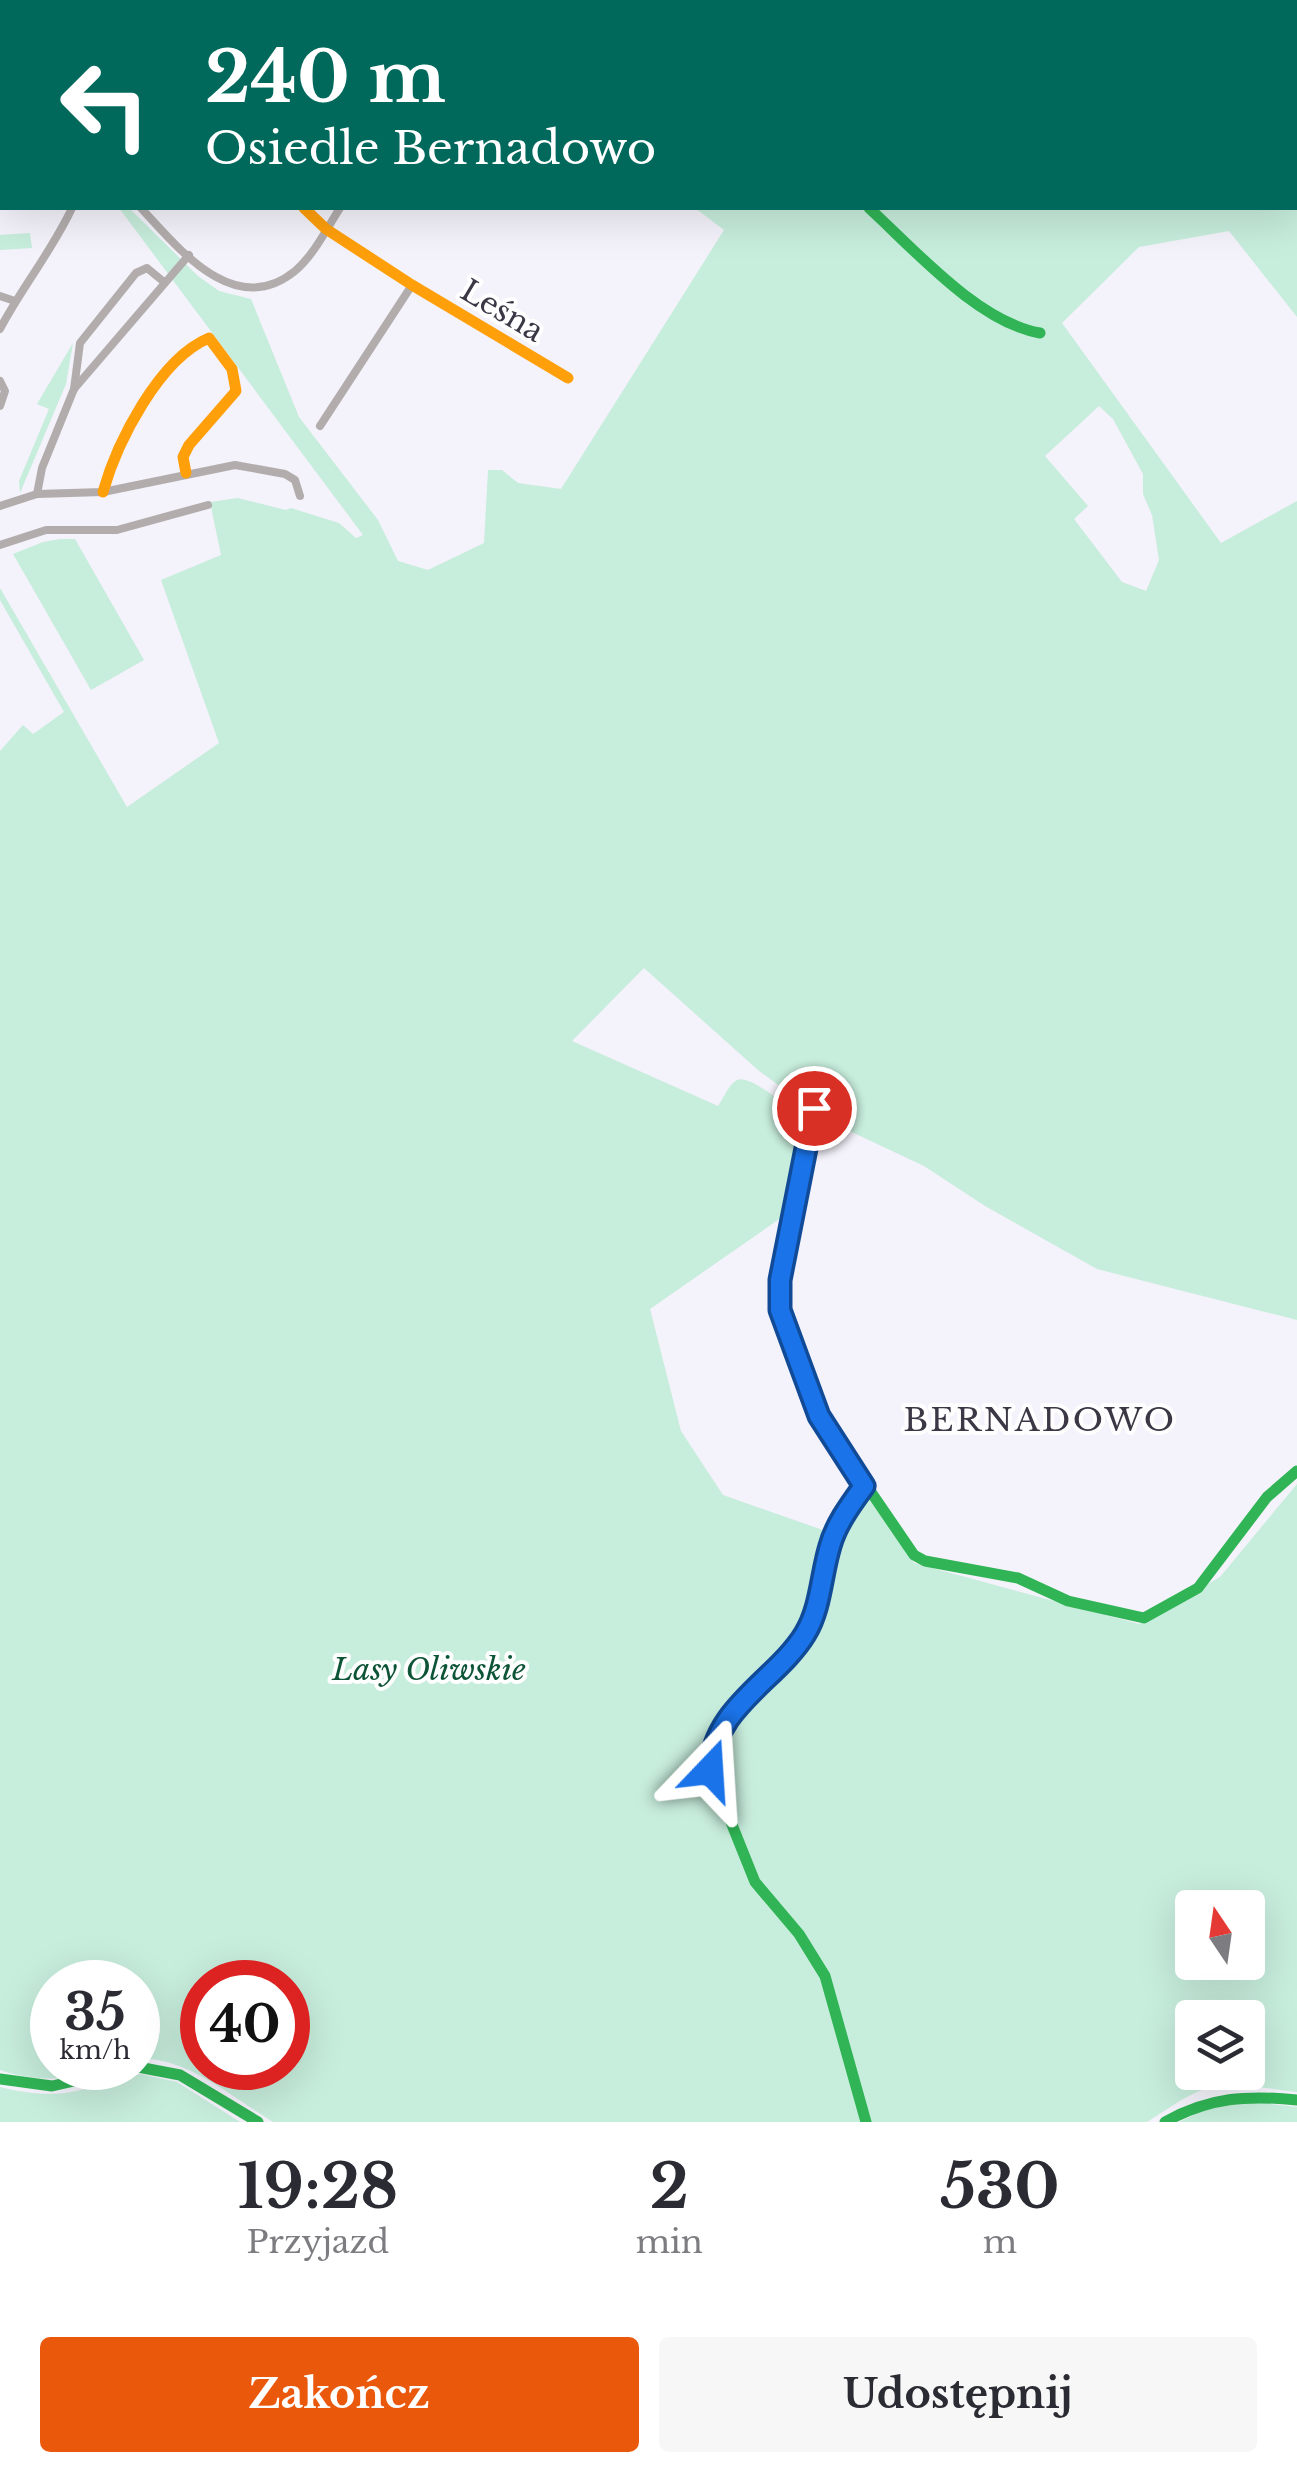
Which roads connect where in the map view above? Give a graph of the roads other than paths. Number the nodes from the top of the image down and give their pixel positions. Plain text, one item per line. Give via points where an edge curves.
1 (71, 210) edge
2 (144, 210) edge
3 (306, 210) edge
4 (339, 210) edge
5 (871, 210) edge
6 (326, 229) junction
7 (189, 255) junction
8 (164, 282) junction
9 (412, 286) junction
10 (0, 296) edge
11 (14, 301) junction
12 (0, 329) edge
13 (1040, 333) dead end
14 (568, 378) dead end
15 (0, 381) edge
16 (74, 389) junction
17 (0, 406) edge
18 (320, 426) dead end
19 (186, 473) junction
20 (102, 492) junction
21 (37, 494) junction
22 (300, 496) dead end
23 (208, 504) dead end
24 (0, 506) edge
25 (0, 545) edge
26 (814, 1108) dead end
27 (1297, 1471) edge
28 (864, 1486) junction
29 (160, 2071) edge
30 (0, 2079) edge
31 (30, 2085) edge
32 (1297, 2100) edge
33 (258, 2122) edge
34 (866, 2122) edge
35 (1165, 2122) edge

1 - 11 street
2 - 7 street
3 - 6 street, Leśna
4 - 6 street
5 - 13 street via 990,312 1023,333
6 - 7 street via 296,270 263,286 224,283
6 - 9 street, Leśna
7 - 8 street
8 - 16 street
8 - 16 street via 147,268 136,273 80,343
9 - 14 street, Leśna
9 - 18 street
10 - 11 street
11 - 12 street
15 - 17 street
16 - 21 street
19 - 20 street
19 - 20 street via 188,445 236,391 232,369 209,338 195,342 144,402
19 - 22 street via 234,465 286,474
20 - 21 street
21 - 24 street
23 - 25 street via 100,532 46,530
26 - 28 street via 780,1310 819,1416
27 - 28 street via 1267,1497 1198,1588 1138,1618 1068,1601 1018,1578 925,1560 906,1546
28 - 34 street via 830,1544 805,1634 721,1732 710,1770 755,1882 825,1976
29 - 33 street via 180,2075
30 - 31 street
32 - 35 street via 1220,2097

